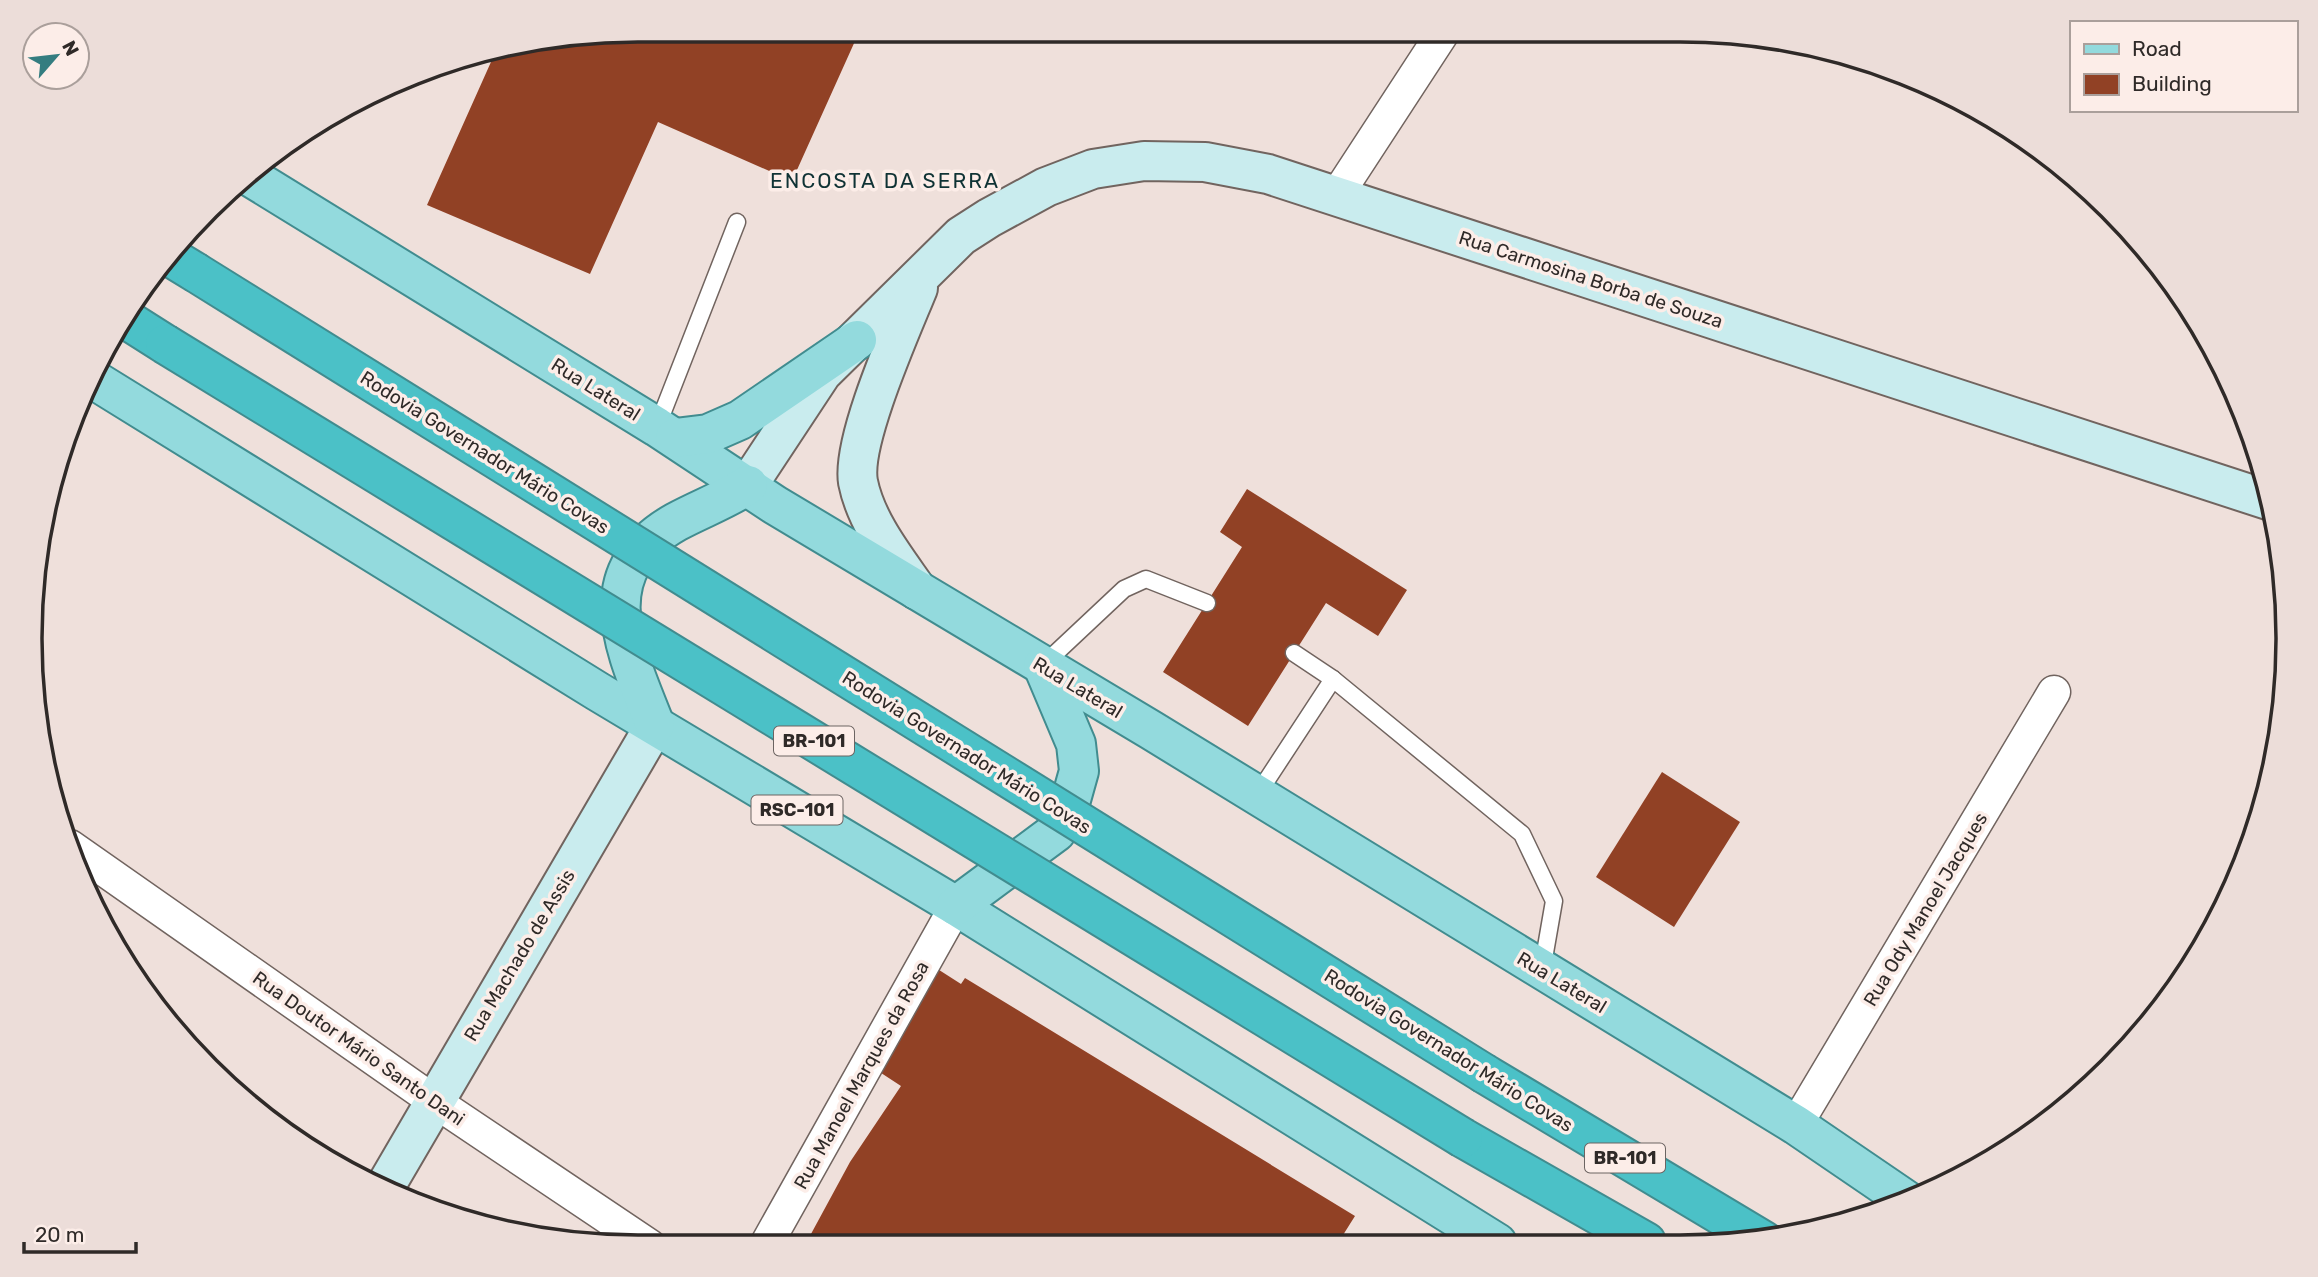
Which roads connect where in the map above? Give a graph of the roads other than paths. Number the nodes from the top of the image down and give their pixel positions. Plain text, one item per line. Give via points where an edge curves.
1 (1437, 42) edge
2 (256, 181) edge
3 (1337, 195) junction
4 (737, 222) dead end
5 (183, 265) edge
6 (925, 270) junction
7 (132, 324) edge
8 (857, 340) junction
9 (100, 383) edge
10 (666, 433) junction
11 (748, 485) junction
12 (2259, 496) edge
13 (917, 590) junction
14 (1207, 603) dead end
15 (1294, 653) dead end
16 (1043, 666) junction
17 (1333, 679) junction
18 (2054, 692) dead end
19 (655, 725) junction
20 (1255, 797) junction
21 (83, 855) edge
22 (956, 905) junction
23 (1542, 970) junction
24 (434, 1101) junction
25 (1796, 1125) junction
26 (389, 1180) edge
27 (1897, 1194) edge
28 (1747, 1231) edge
29 (633, 1235) edge
30 (772, 1235) edge
31 (1484, 1235) edge
32 (1634, 1235) edge

1 - 3 street
2 - 10 main road, Rua Lateral
3 - 6 street, Rua Carmosina Borba de Souza via 1268,174 1205,162 1144,161 1093,169 1046,187 989,218 961,236
3 - 12 street, Rua Carmosina Borba de Souza
4 - 10 lane
5 - 28 highway, Rodovia Governador Mário Covas / BR-101, bridge via 1485,1074
6 - 8 street, Rua Carmosina Borba de Souza
6 - 13 street via 881,380 862,441 858,481 877,532
7 - 32 highway, BR-101, bridge via 1463,1138
8 - 10 main road via 740,420 708,434
8 - 11 street, Rua Carmosina Borba de Souza via 822,373
9 - 19 main road, RSC-101
10 - 11 main road, Rua Lateral
11 - 13 main road, Rua Lateral
11 - 19 main road via 675,523 645,546 624,576 619,619
13 - 16 main road, Rua Lateral
14 - 16 lane via 1146,579 1124,589
15 - 17 lane
16 - 20 main road, Rua Lateral
16 - 22 main road via 1076,744 1079,771 1067,814 1056,832
17 - 20 lane
17 - 23 lane via 1522,834 1554,901
18 - 25 street, Rua Ody Manoel Jacques
19 - 22 main road, RSC-101
19 - 24 street, Rua Machado de Assis
20 - 23 main road, Rua Lateral
21 - 24 street, Rua Doutor Mário Santo Dani
22 - 30 street, Rua Manoel Marques da Rosa
22 - 31 main road, RSC-101
23 - 25 main road, Rua Lateral
24 - 26 street, Rua Machado de Assis
24 - 29 street, Rua Doutor Mário Santo Dani
25 - 27 main road, Rua Lateral

